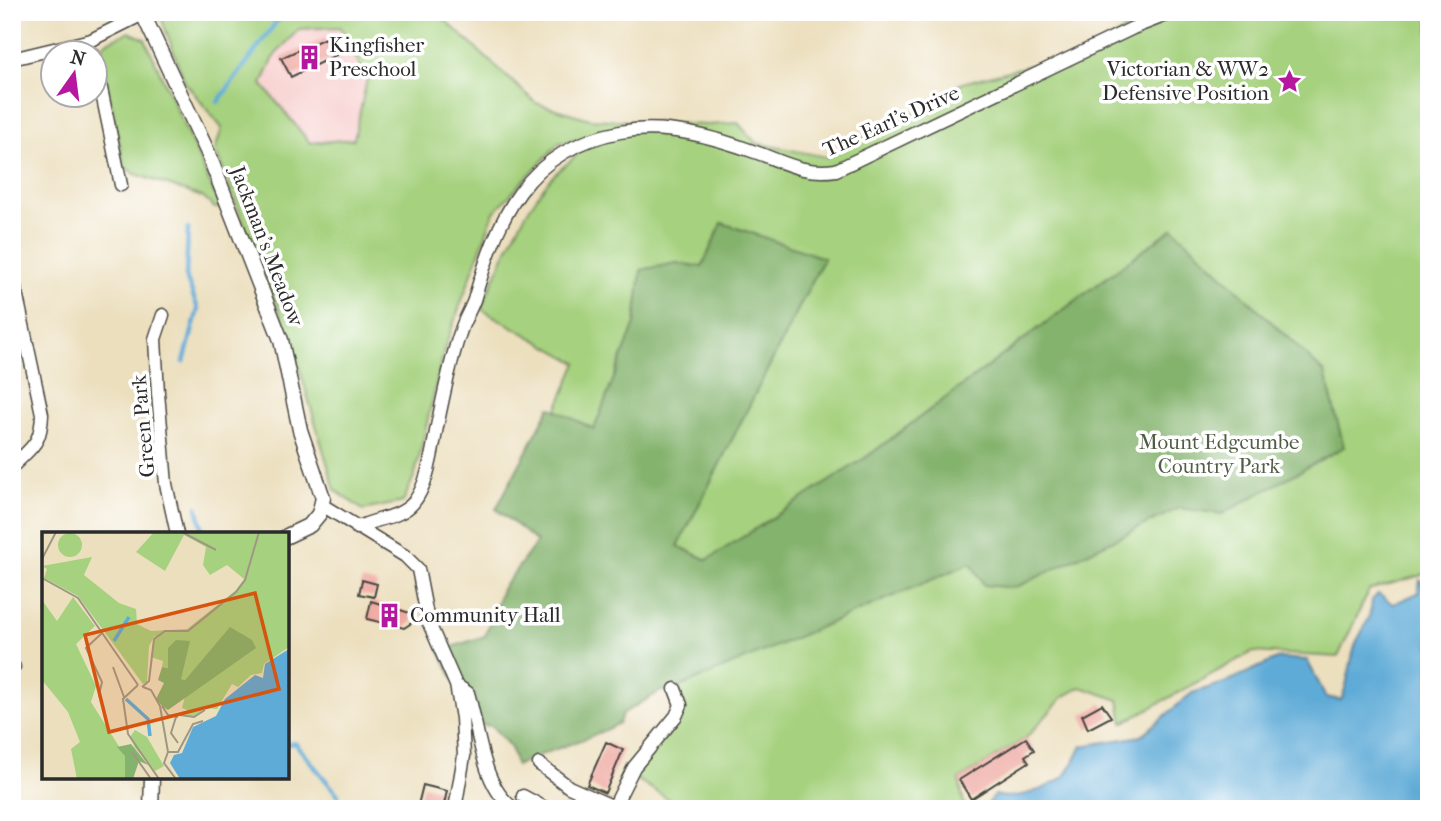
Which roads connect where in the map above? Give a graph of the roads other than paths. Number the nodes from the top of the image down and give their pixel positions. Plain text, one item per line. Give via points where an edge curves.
1 (1174, 12) edge
2 (142, 13) edge
3 (108, 38) edge
4 (38, 56) edge
5 (12, 59) edge
6 (105, 108) edge
7 (121, 185) dead end
8 (12, 272) edge
9 (163, 315) dead end
10 (12, 467) edge
11 (322, 505) junction
12 (356, 528) junction
13 (177, 532) edge
14 (289, 535) edge
15 (456, 685) junction
16 (675, 689) dead end
17 (538, 764) dead end
18 (152, 779) edge
19 (523, 796) dead end
20 (614, 808) edge
21 (150, 809) edge
22 (455, 809) edge
23 (515, 809) edge
24 (547, 809) edge

1 - 12 street, The Earl's Drive via 836,170 795,169 724,141 648,130 620,131 565,152 518,191 497,228 454,352 420,494 400,514
2 - 3 street
2 - 11 street, Jackman's Meadow via 204,144 270,307
4 - 5 street
6 - 7 street
8 - 10 street via 42,414 42,429 34,447
9 - 13 street, Green Park via 155,339 158,393 166,484
11 - 12 street
11 - 14 street via 310,525
12 - 15 street via 405,556 418,569 428,621
15 - 22 street via 464,757
15 - 23 street via 468,694 493,784 502,801
16 - 20 street via 681,705 676,716 634,767
17 - 20 street via 569,786
18 - 21 street
19 - 24 street

